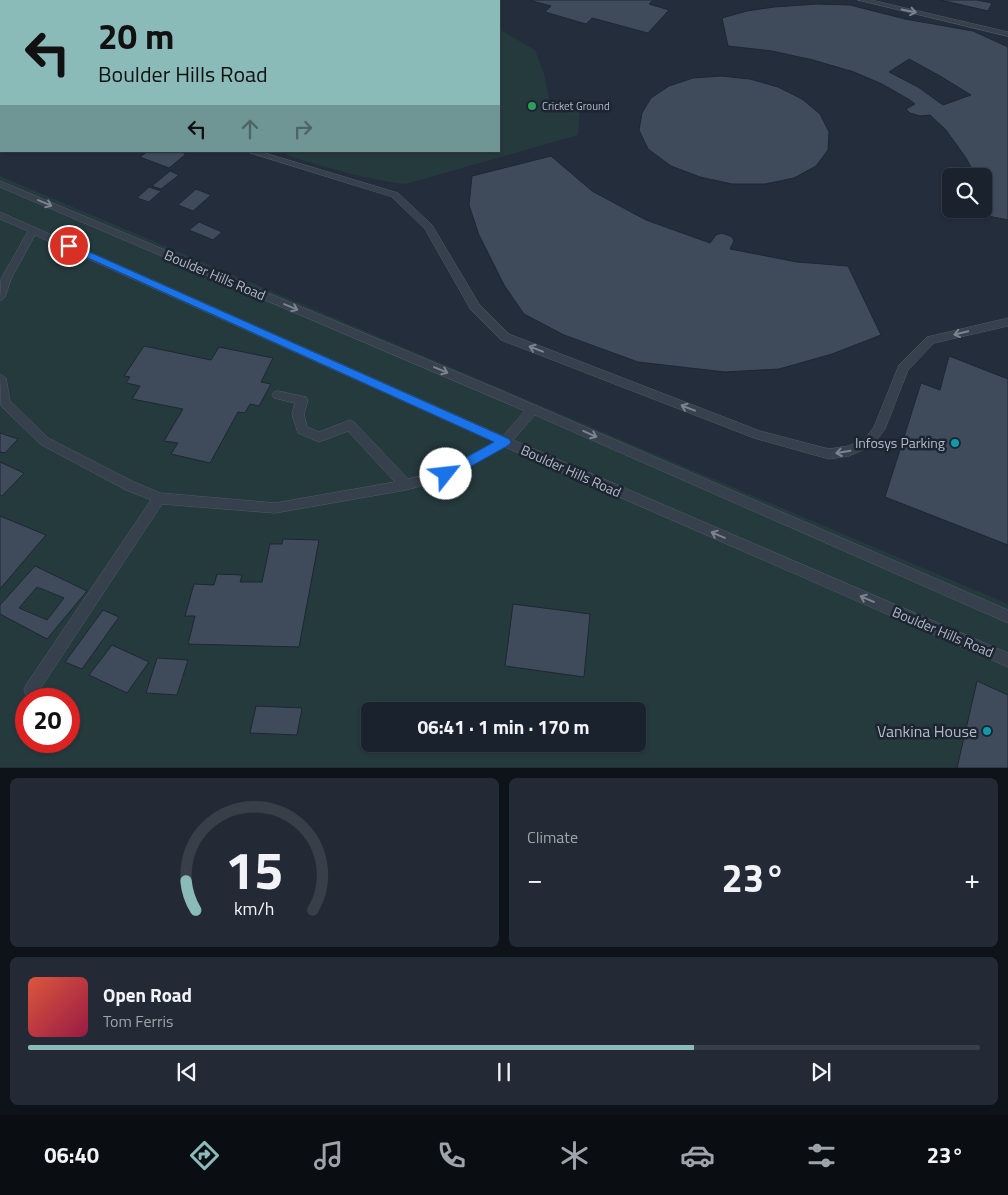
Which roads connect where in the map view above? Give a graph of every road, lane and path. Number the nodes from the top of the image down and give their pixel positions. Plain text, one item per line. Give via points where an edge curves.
1 (862, 0) edge
2 (1008, 34) edge
3 (251, 152) edge
4 (0, 184) edge
5 (0, 215) edge
6 (33, 230) junction
7 (0, 298) edge
8 (1008, 322) edge
9 (0, 378) edge
10 (278, 395) dead end
11 (533, 409) junction
12 (505, 442) junction
13 (406, 485) junction
14 (159, 498) junction
15 (1008, 617) edge
16 (1008, 660) edge
17 (32, 688) edge

1 -> 2 lane
8 -> 3 lane via 931,340 903,368 879,429 868,443 849,451 821,452 758,435 505,337 475,307 429,227 395,195
4 -> 11 lane, Boulder Hills Road
5 - 6 lane, Boulder Hills Road
6 - 7 lane via 6,279
6 - 12 lane, Boulder Hills Road
9 - 14 lane via 5,403 44,441
10 - 13 lane via 302,400 298,414 302,430 319,437 350,425
11 - 12 lane
11 -> 15 lane, Boulder Hills Road
12 - 13 lane via 446,474
16 -> 12 lane, Boulder Hills Road
13 - 14 lane via 275,508
14 - 17 lane

